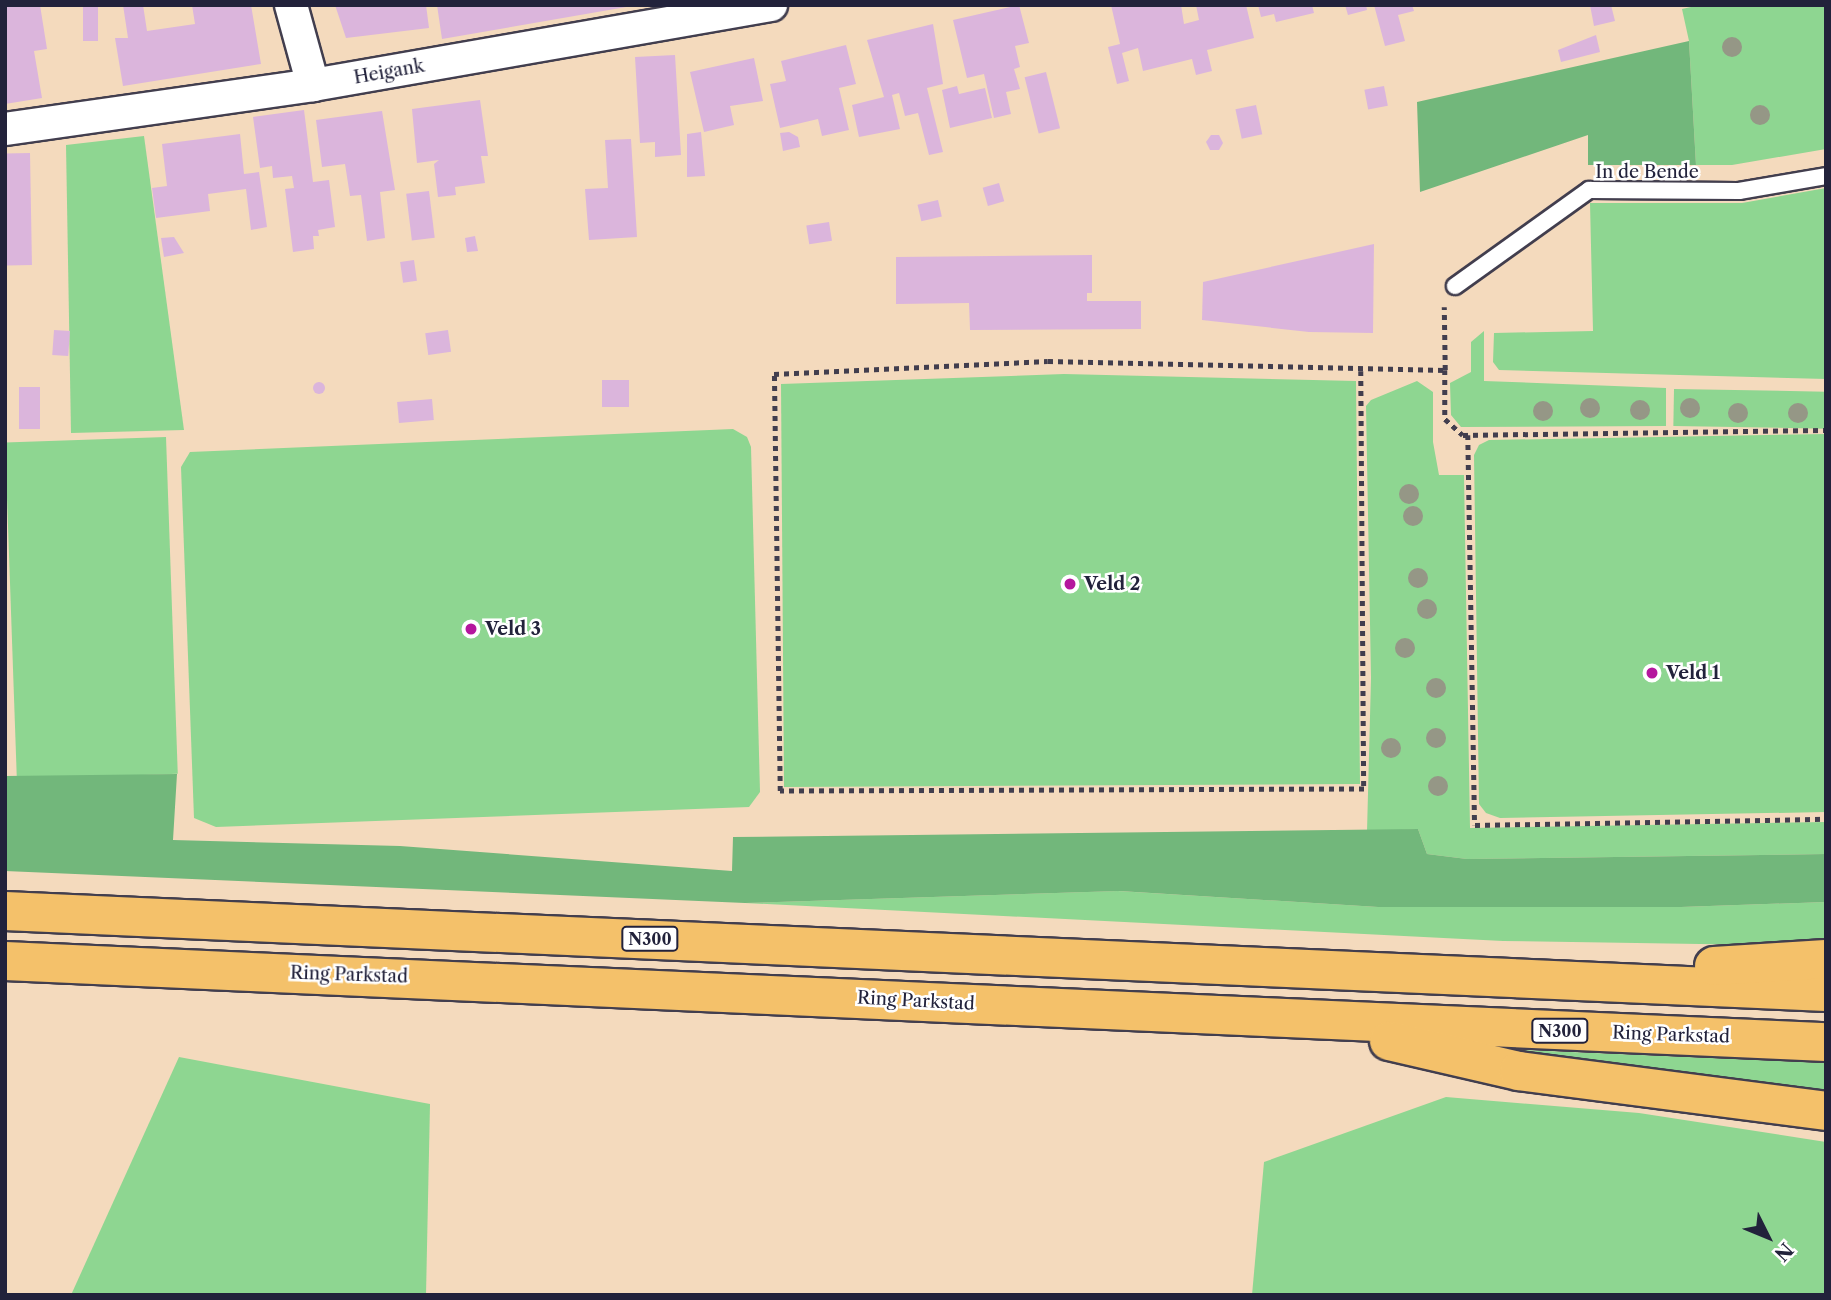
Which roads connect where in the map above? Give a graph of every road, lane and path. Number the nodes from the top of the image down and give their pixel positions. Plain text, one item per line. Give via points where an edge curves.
1 (291, 5) edge
2 (771, 5) edge
3 (313, 85) junction
4 (5, 129) edge
5 (1826, 177) edge
6 (1455, 286) joint
7 (1445, 370) junction
8 (1361, 371) junction
9 (1826, 430) edge
10 (1468, 435) junction
11 (1826, 819) edge
12 (5, 911) edge
13 (1826, 959) edge
14 (5, 961) edge
15 (1527, 978) junction
16 (1826, 992) edge
17 (1295, 1019) junction
18 (1826, 1042) edge
19 (1826, 1111) edge

1 - 3 street
2 - 3 street, Heigank
3 - 4 street, Heigank
5 - 6 lane, In de Bende via 1739,191 1588,190
6 - 7 path via 1444,297
7 - 8 path
7 - 10 path via 1445,419 1457,433
8 - 8 path via 1048,361 774,374 779,791 1364,789
9 - 10 path
10 - 11 path via 1475,825
12 - 15 highway, N300
13 - 15 highway, N300
14 - 17 highway, Ring Parkstad / N300
15 - 16 highway, N300
17 - 18 highway, Ring Parkstad / N300
17 - 19 highway, N300 via 1519,1071

